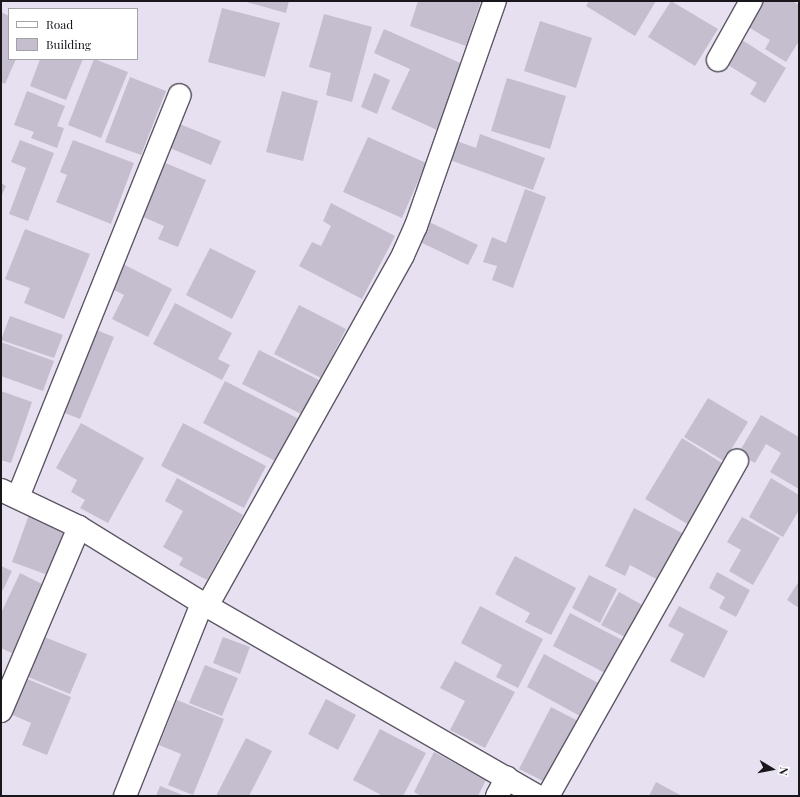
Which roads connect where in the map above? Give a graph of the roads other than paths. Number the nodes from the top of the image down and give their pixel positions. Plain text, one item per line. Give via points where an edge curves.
1 (495, 1) edge
2 (751, 1) edge
3 (718, 60) dead end
4 (180, 95) dead end
5 (738, 461) dead end
6 (10, 493) edge
7 (79, 527) junction
8 (205, 604) junction
9 (1, 711) edge
10 (507, 777) junction
11 (125, 796) edge
12 (497, 796) edge
13 (537, 796) edge
14 (548, 796) edge

1 - 8 street via 416,226 403,255
2 - 3 street
4 - 6 street
5 - 14 street
6 - 7 street
7 - 8 street
7 - 9 street
8 - 10 street
8 - 11 street
10 - 12 street
10 - 13 street

